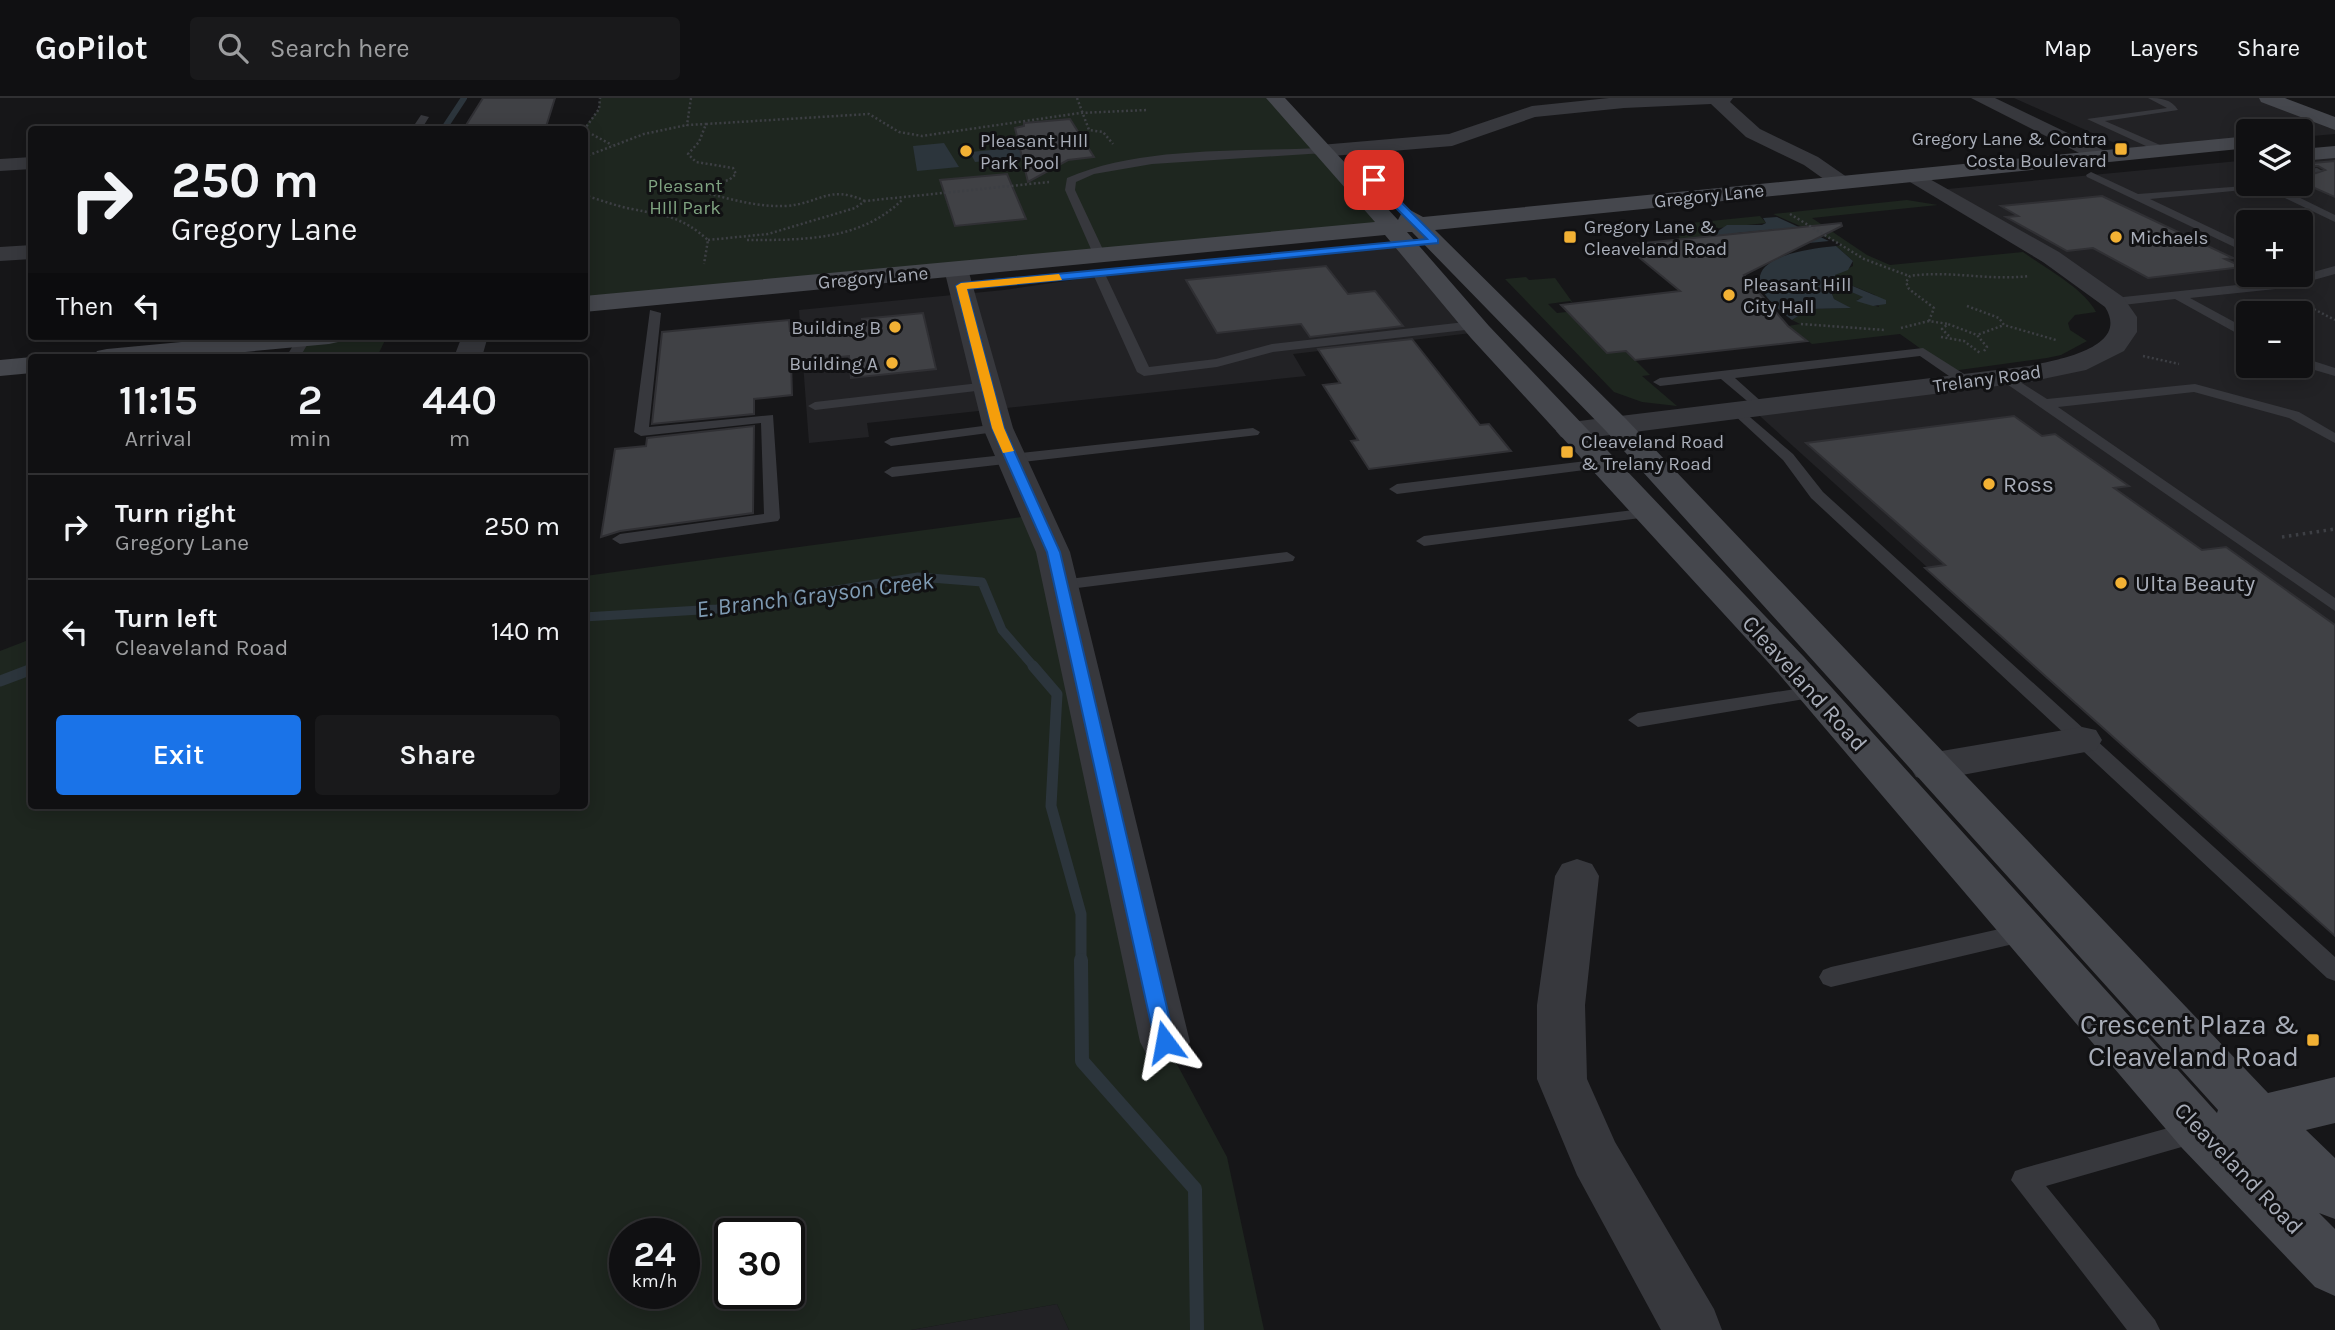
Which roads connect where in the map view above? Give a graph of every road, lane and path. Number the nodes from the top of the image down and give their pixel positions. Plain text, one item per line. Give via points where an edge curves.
1 (600, 98) edge
2 (691, 98) edge
3 (1077, 98) edge
4 (1275, 98) edge
5 (1293, 98) edge
6 (1980, 98) edge
7 (2153, 98) edge
8 (2268, 98) edge
9 (2310, 98) edge
10 (1720, 99) edge
11 (2335, 107) edge
12 (1147, 110) dead end
13 (1080, 113) junction
14 (424, 117) dead end
15 (706, 124) junction
16 (2335, 124) edge
17 (687, 125) junction
18 (418, 126) edge
19 (587, 126) edge
20 (588, 134) edge
21 (2335, 134) edge
22 (2313, 136) edge
23 (2236, 143) edge
24 (613, 145) junction
25 (1331, 150) junction
26 (2167, 150) junction
27 (2335, 152) edge
28 (2313, 154) edge
29 (588, 155) edge
30 (2236, 160) edge
31 (28, 163) edge
32 (1129, 164) junction
33 (0, 165) edge
34 (2096, 165) junction
35 (2313, 171) edge
36 (2317, 171) dead end
37 (1912, 175) junction
38 (1071, 180) junction
39 (1843, 182) junction
40 (2236, 187) edge
41 (1937, 190) junction
42 (588, 196) edge
43 (2288, 196) edge
44 (2137, 197) junction
45 (903, 198) junction
46 (864, 201) junction
47 (1778, 206) junction
48 (2335, 219) edge
49 (1412, 234) junction
50 (708, 240) junction
51 (732, 240) junction
52 (2236, 245) edge
53 (28, 251) edge
54 (0, 254) edge
55 (1100, 265) junction
56 (2069, 269) junction
57 (2335, 270) edge
58 (2313, 274) edge
59 (1910, 276) junction
60 (958, 277) junction
61 (2255, 287) edge
62 (679, 295) junction
63 (2176, 295) junction
64 (2114, 302) junction
65 (588, 304) edge
66 (655, 313) junction
67 (588, 319) edge
68 (1928, 321) junction
69 (1801, 324) dead end
70 (1948, 324) junction
71 (1475, 325) junction
72 (2004, 325) dead end
73 (2236, 328) edge
74 (1977, 335) junction
75 (1950, 336) dead end
76 (296, 342) edge
77 (145, 354) edge
78 (1982, 355) dead end
79 (28, 365) edge
80 (2313, 365) edge
81 (0, 368) edge
82 (2335, 372) edge
83 (1724, 375) junction
84 (2006, 377) junction
85 (1660, 382) dead end
86 (1968, 382) junction
87 (988, 386) junction
88 (2044, 404) junction
89 (816, 406) dead end
90 (1748, 409) junction
91 (2277, 409) joint
92 (1616, 425) junction
93 (1571, 431) junction
94 (1253, 432) dead end
95 (2335, 439) edge
96 (891, 442) dead end
97 (1005, 444) junction
98 (1603, 464) junction
99 (892, 472) dead end
100 (1397, 489) dead end
101 (1650, 513) junction
102 (620, 540) dead end
103 (1424, 541) dead end
104 (1287, 557) dead end
105 (1061, 584) junction
106 (2335, 606) edge
107 (1815, 692) junction
108 (1638, 720) dead end
109 (2082, 740) junction
110 (1930, 767) junction
111 (1577, 876) dead end
112 (2026, 932) junction
113 (2335, 971) edge
114 (1831, 977) dead end
115 (1165, 1042) dead end
116 (2335, 1100) edge
117 (2259, 1119) junction
118 (2200, 1131) junction
119 (2335, 1194) edge
120 (2335, 1268) edge
121 (1693, 1330) edge
122 (2145, 1330) edge

1 - 19 path via 599,109
2 - 17 path
3 - 13 path
4 - 25 main road, Cleaveland Road
5 - 25 main road, Cleaveland Road
6 - 34 street
7 - 26 lane via 2173,110 2092,118
8 - 16 main road
9 - 11 main road
10 - 25 street via 1624,102 1532,112 1452,140
10 - 39 street via 1754,133
12 - 13 path
13 - 15 path via 922,136 899,132 869,114
13 - 32 path via 1089,130 1103,132
14 - 18 lane
15 - 17 path
15 - 46 path via 699,142 688,153 696,162 733,168 736,174 704,186 704,192 789,207 818,194 837,192
17 - 24 path
20 - 24 path
21 - 22 main road
23 - 26 main road
24 - 29 path
25 - 32 lane
25 - 49 main road, Cleaveland Road
26 - 34 main road via 2166,156 2090,171
27 - 28 main road
30 - 34 main road, Gregory Lane
31 - 33 street
32 - 38 lane
34 - 37 main road, Gregory Lane
34 - 41 main road, Gregory Lane
34 - 44 lane
35 - 36 lane
37 - 39 main road, Gregory Lane
37 - 41 street
38 - 45 path
38 - 55 lane via 1072,200
39 - 49 main road, Gregory Lane
40 - 44 lane
41 - 47 main road, Gregory Lane
41 - 56 street
42 - 50 path via 665,214 689,223
43 - 48 lane
44 - 52 lane
45 - 46 path
45 - 51 path via 893,212 859,228 815,238
46 - 51 path via 855,208 768,234
47 - 49 main road, Gregory Lane
47 - 59 path via 1864,258
49 - 55 main road, Gregory Lane
49 - 71 main road, Cleaveland Road
49 - 92 main road, Cleaveland Road
50 - 51 path
50 - 62 path via 705,262
53 - 54 street
55 - 60 main road, Gregory Lane
55 - 71 lane via 1144,372 1217,363 1272,348
56 - 59 path via 2007,279 1932,271
56 - 64 street
57 - 58 lane
59 - 68 path via 1906,282 1909,289 1934,308
60 - 62 main road, Gregory Lane
60 - 66 main road, Gregory Lane
60 - 87 street
61 - 63 lane
62 - 65 main road, Gregory Lane
63 - 64 lane
63 - 73 lane
64 - 84 street, Trelany Road via 2124,317 2123,332 2115,345 2077,364
66 - 67 main road, Gregory Lane
66 - 102 lane via 640,432 768,418 772,518
68 - 69 path via 1877,330
68 - 70 path
70 - 74 path
70 - 75 path via 1942,329
71 - 93 main road, Cleaveland Road
72 - 74 path
74 - 78 path via 1987,347
76 - 77 main road
79 - 81 main road
80 - 82 lane
83 - 85 lane
83 - 86 lane via 1923,352
83 - 90 lane
84 - 86 street, Trelany Road
84 - 88 lane
86 - 90 street, Trelany Road
87 - 89 lane
87 - 97 street
88 - 91 lane via 2182,387
88 - 106 lane
90 - 92 street, Trelany Road
90 - 109 lane via 1817,495
91 - 95 lane
92 - 93 street, Trelany Road
92 - 110 main road, Cleaveland Road
93 - 98 main road, Cleaveland Road
94 - 97 lane
96 - 97 lane
97 - 99 lane
97 - 105 street via 1054,552
98 - 100 lane
98 - 101 main road, Cleaveland Road
101 - 103 lane
101 - 107 main road, Cleaveland Road
104 - 105 lane
105 - 115 street
107 - 108 lane
107 - 112 main road, Cleaveland Road
109 - 110 street
109 - 113 lane
110 - 117 main road, Cleaveland Road
111 - 121 street via 1561,1005 1562,1079 1596,1158
112 - 114 lane
112 - 118 main road, Cleaveland Road
116 - 117 main road
117 - 118 main road
117 - 119 main road, Cleaveland Road
118 - 120 main road, Cleaveland Road
118 - 122 lane via 2024,1180

